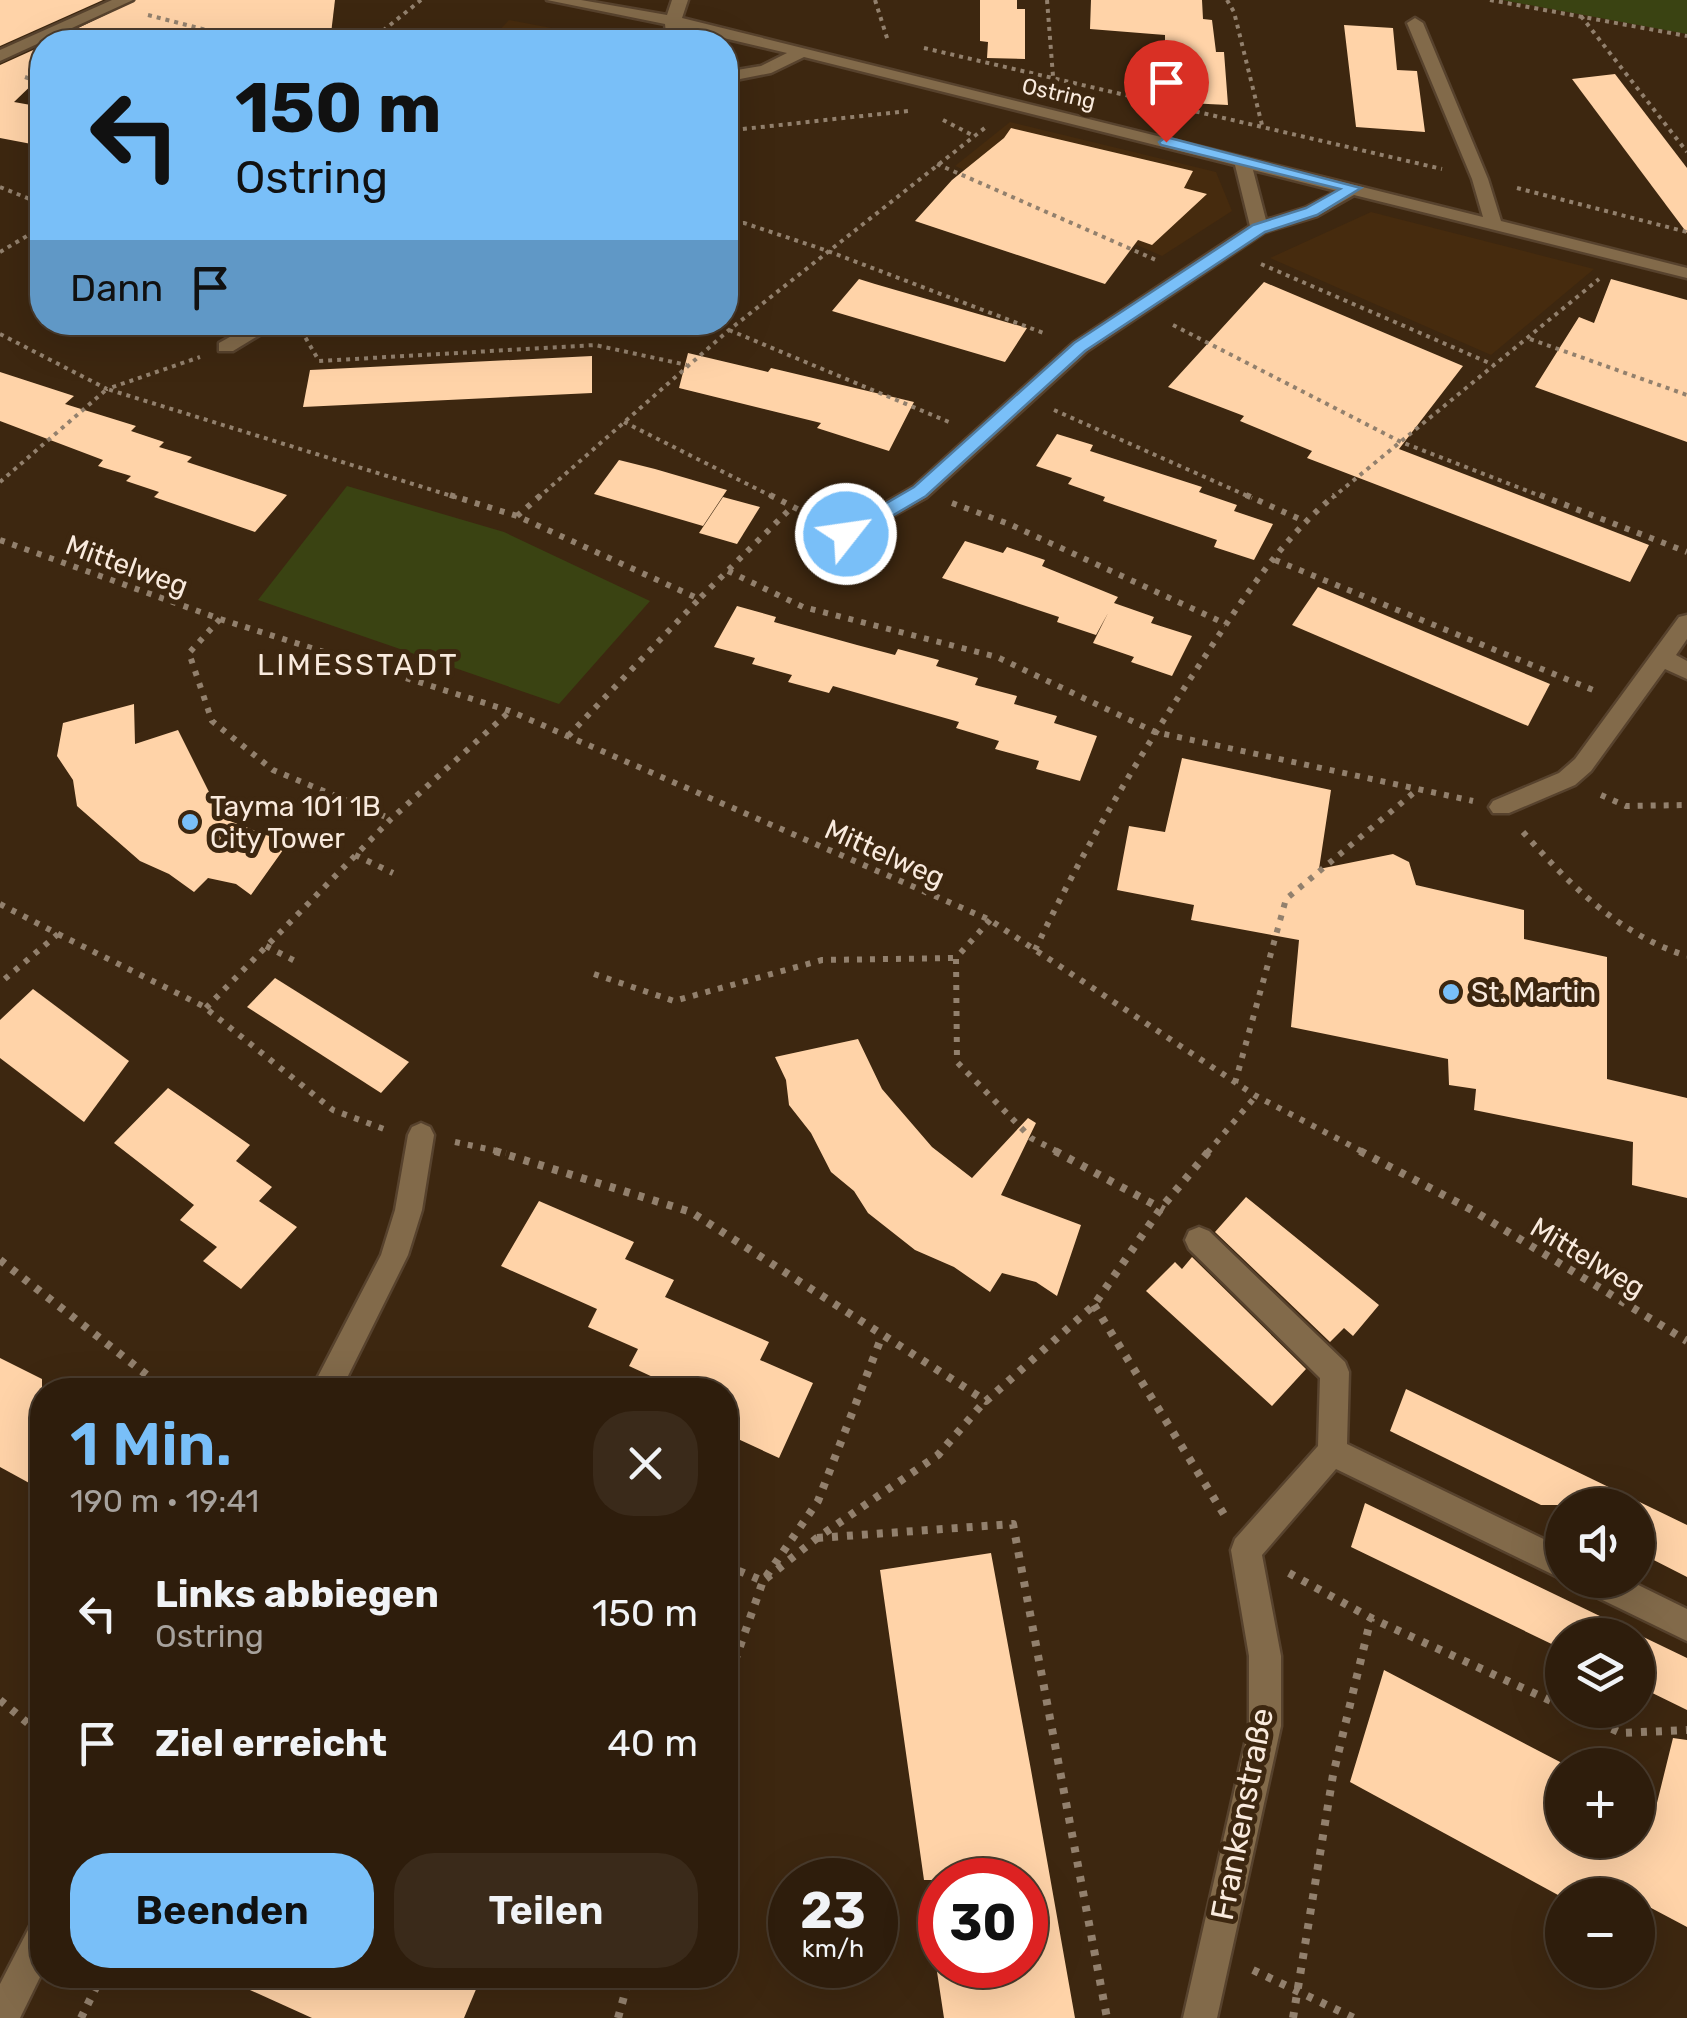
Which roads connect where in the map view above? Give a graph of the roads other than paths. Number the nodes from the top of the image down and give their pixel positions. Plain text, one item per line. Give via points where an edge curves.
1 (555, 0) edge
2 (680, 0) edge
3 (118, 3) edge
4 (674, 21) junction
5 (1414, 22) dead end
6 (58, 30) edge
7 (674, 30) edge
8 (711, 30) edge
9 (738, 36) edge
10 (30, 43) edge
11 (802, 52) junction
12 (0, 56) edge
13 (738, 75) edge
14 (1242, 160) junction
15 (1354, 188) junction
16 (1494, 222) junction
17 (1259, 228) junction
18 (1687, 273) edge
19 (248, 335) edge
20 (226, 347) road end
21 (846, 534) road end
22 (1687, 624) edge
23 (1662, 657) junction
24 (1687, 671) edge
25 (1502, 808) road end
26 (421, 1135) road end
27 (1199, 1240) road end
28 (332, 1378) edge
29 (1332, 1452) junction
30 (1545, 1556) edge
31 (1633, 1598) edge
32 (1687, 1624) edge
33 (30, 1961) edge
34 (0, 2018) edge
35 (1200, 2018) edge

1 - 4 street, Ostring
2 - 4 street
3 - 6 street
4 - 7 street
4 - 8 street, Ostring
5 - 16 street
9 - 11 street, Ostring
10 - 12 street
11 - 13 street
11 - 14 street, Ostring
14 - 15 street, Ostring
14 - 17 street
15 - 16 street, Ostring
15 - 17 street via 1312,212
16 - 18 street, Ostring
17 - 21 street via 1080,347 920,492
19 - 20 street
22 - 23 street
23 - 24 street
23 - 25 street via 1583,765 1567,780
26 - 28 street via 401,1238
27 - 29 street via 1335,1372
29 - 30 street
29 - 35 street, Frankenstraße via 1246,1550 1265,1656 1265,1726
31 - 32 street
33 - 34 street

